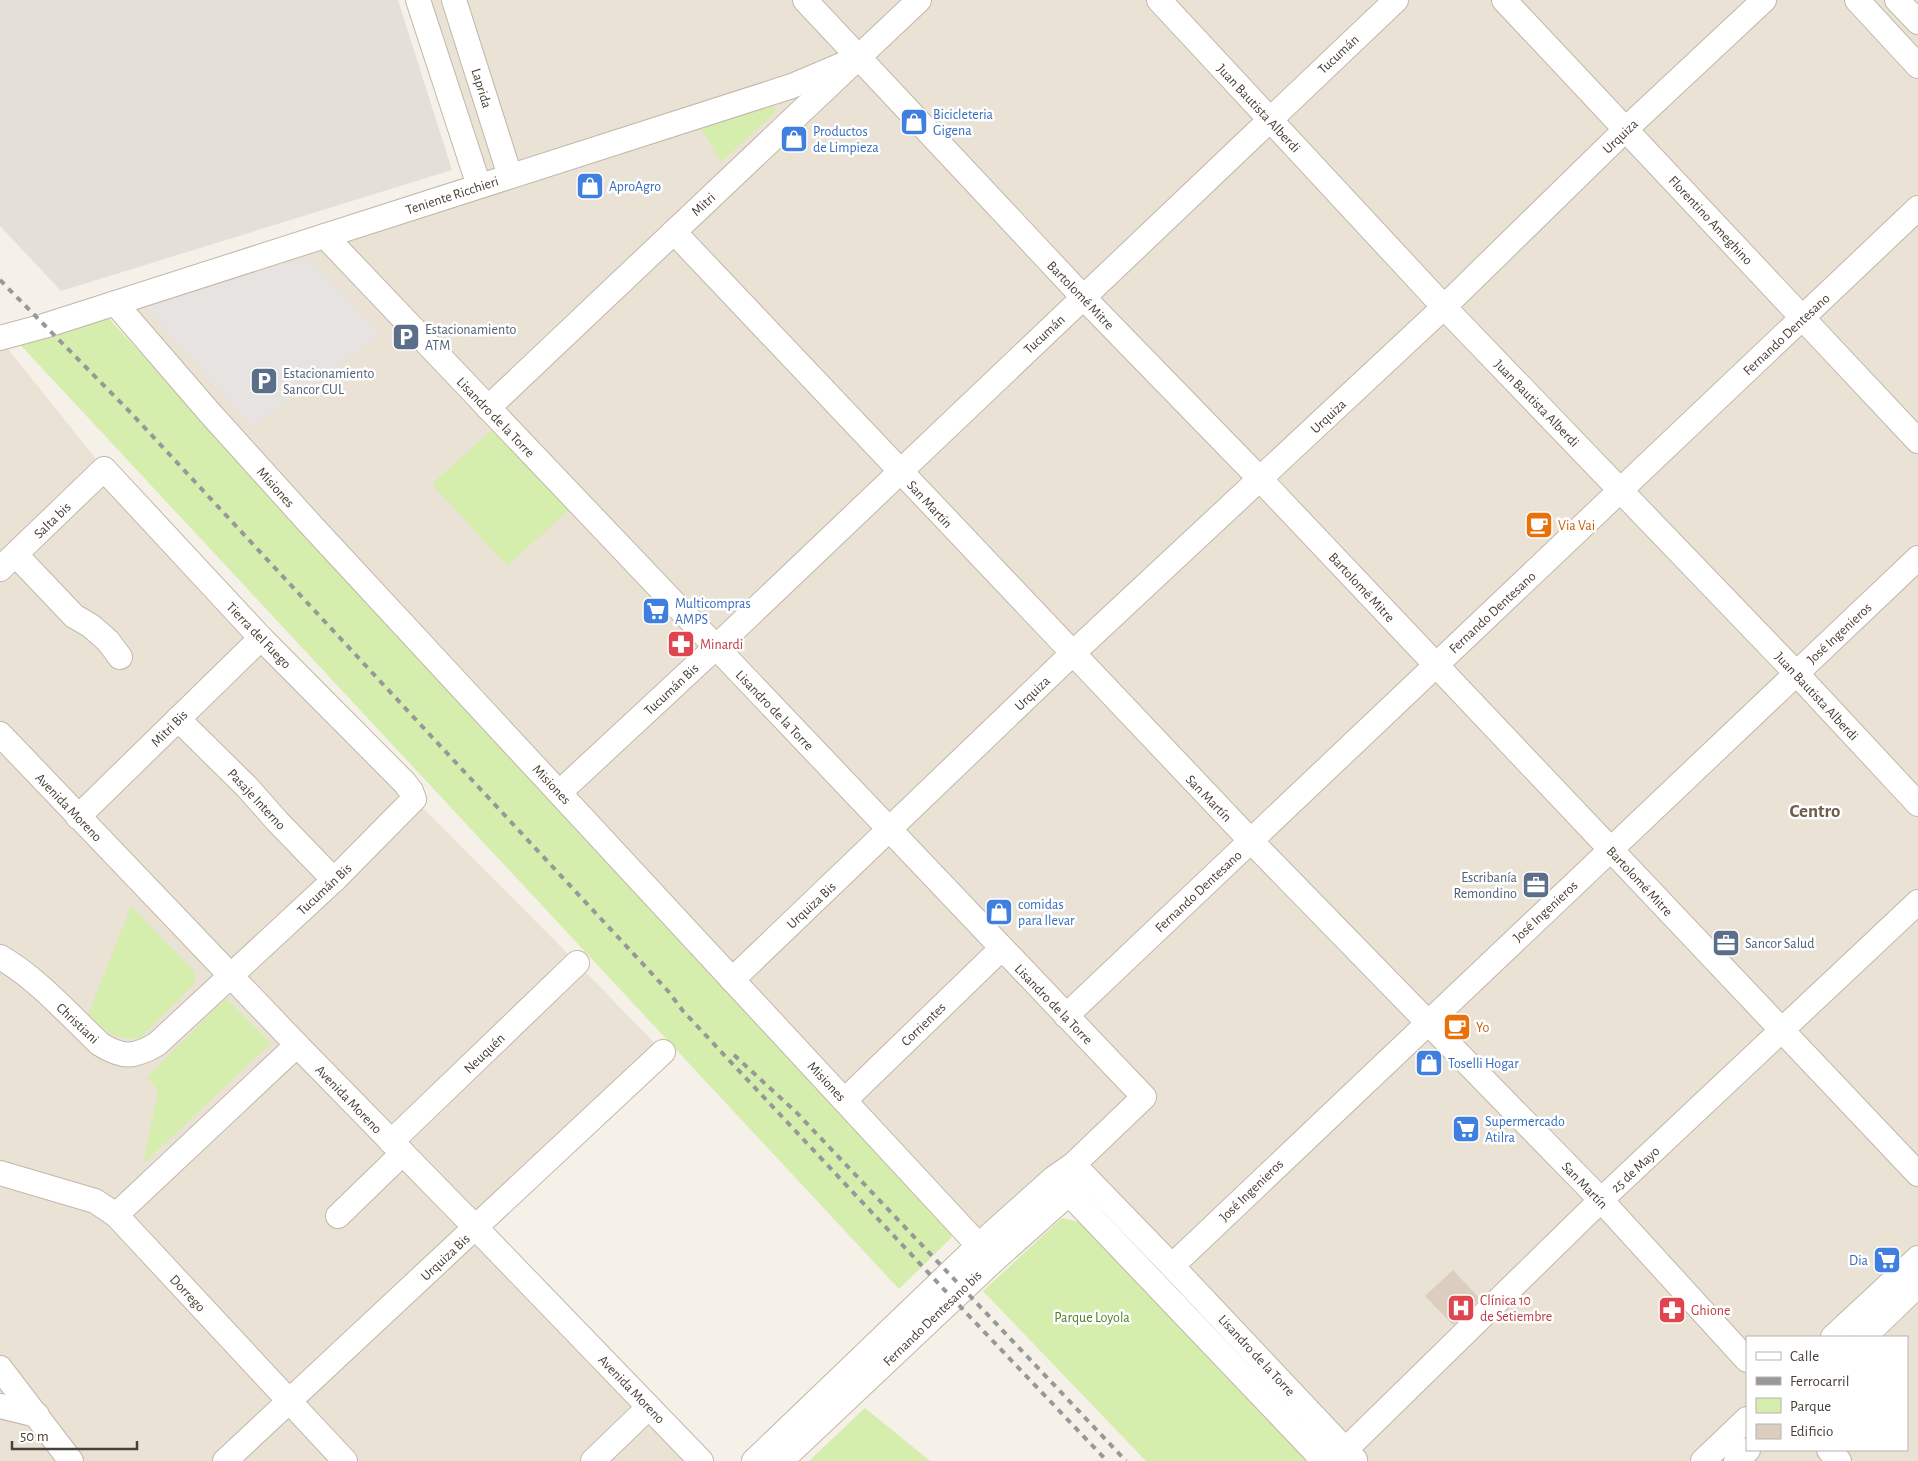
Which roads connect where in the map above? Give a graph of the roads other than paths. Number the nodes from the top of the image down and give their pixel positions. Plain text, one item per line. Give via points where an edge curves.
1 (418, 0) edge
2 (454, 0) edge
3 (805, 0) edge
4 (919, 0) edge
5 (1159, 0) edge
6 (1396, 0) edge
7 (1504, 0) edge
8 (1764, 0) edge
9 (1857, 0) edge
10 (1897, 0) edge
11 (1918, 22) edge
12 (858, 58) junction
13 (1918, 66) edge
14 (1269, 119) junction
15 (1626, 130) junction
16 (510, 176) junction
17 (478, 186) junction
18 (1918, 208) edge
19 (674, 232) junction
20 (324, 236) junction
21 (1083, 297) junction
22 (115, 303) junction
23 (1444, 307) junction
24 (1803, 318) junction
25 (0, 338) edge
26 (488, 408) junction
27 (1918, 441) edge
28 (104, 469) joint
29 (900, 471) junction
30 (1260, 479) junction
31 (1620, 491) junction
32 (1918, 558) edge
33 (8, 562) edge
34 (260, 638) junction
35 (716, 648) junction
36 (1072, 654) junction
37 (120, 657) dead end
38 (1436, 666) junction
39 (1796, 673) junction
40 (178, 719) junction
41 (0, 734) edge
42 (560, 792) junction
43 (414, 799) joint
44 (1918, 804) edge
45 (78, 817) junction
46 (890, 830) junction
47 (1250, 842) junction
48 (1610, 849) junction
49 (334, 880) junction
50 (1918, 902) edge
51 (1002, 948) junction
52 (0, 957) edge
53 (578, 963) dead end
54 (230, 976) junction
55 (732, 980) junction
56 (1066, 1016) junction
57 (1428, 1022) junction
58 (1781, 1030) junction
59 (298, 1045) junction
60 (663, 1052) dead end
61 (845, 1100) junction
62 (397, 1148) junction
63 (0, 1173) edge
64 (1918, 1174) edge
65 (1071, 1178) junction
66 (1601, 1200) junction
67 (116, 1215) junction
68 (338, 1216) dead end
69 (476, 1228) junction
70 (986, 1253) junction
71 (1918, 1258) edge
72 (1172, 1266) junction
73 (1918, 1285) edge
74 (1834, 1336) edge
75 (1865, 1336) edge
76 (1746, 1359) edge
77 (0, 1368) edge
78 (289, 1402) junction
79 (0, 1406) edge
80 (648, 1407) junction
81 (37, 1415) junction
82 (1746, 1420) edge
83 (1747, 1451) edge
84 (1830, 1451) edge
85 (1345, 1457) edge
86 (71, 1461) edge
87 (225, 1461) edge
88 (345, 1461) edge
89 (593, 1461) edge
90 (702, 1461) edge
91 (754, 1461) edge
92 (780, 1461) edge
93 (1324, 1461) edge
94 (1703, 1461) edge
95 (1736, 1461) edge
96 (1839, 1461) edge

1 - 17 street
2 - 16 street, Laprida
3 - 12 street, Bartolomé Mitre
4 - 12 street, Mitri
5 - 14 street, Juan Bautista Alberdi
6 - 14 street, Tucumán
7 - 15 street, Florentino Ameghino
8 - 15 street, Urquiza
9 - 13 street
10 - 11 street
12 - 16 street, Teniente Ricchieri via 792,86
12 - 19 street, Mitri
12 - 21 street, Bartolomé Mitre
14 - 21 street, Tucumán
14 - 23 street, Juan Bautista Alberdi
15 - 23 street, Urquiza
15 - 24 street, Florentino Ameghino
16 - 17 street, Teniente Ricchieri
17 - 20 street, Teniente Ricchieri
18 - 24 street, Fernando Dentesano
19 - 26 street, Mitri
19 - 29 street, San Martín
20 - 22 street, Teniente Ricchieri
20 - 26 street, Lisandro de la Torre
21 - 29 street, Tucumán
21 - 30 street, Bartolomé Mitre
22 - 25 street, Teniente Ricchieri
22 - 42 street, Misiones via 311,525
23 - 30 street, Urquiza
23 - 31 street, Juan Bautista Alberdi
24 - 27 street, Florentino Ameghino
24 - 31 street, Fernando Dentesano
26 - 35 street, Lisandro de la Torre
28 - 33 street, Salta bis
28 - 34 street, Tierra del Fuego
29 - 35 street, Tucumán
29 - 36 street, San Martín
30 - 36 street, Urquiza
30 - 38 street, Bartolomé Mitre
31 - 38 street, Fernando Dentesano
31 - 39 street, Juan Bautista Alberdi
32 - 39 street, José Ingenieros
33 - 37 street via 74,616 92,626
34 - 40 street, Mitri Bis
34 - 43 street, Tierra del Fuego via 405,783
35 - 42 street, Tucumán Bis
35 - 46 street, Lisandro de la Torre
36 - 46 street, Urquiza
36 - 47 street, San Martín
38 - 47 street, Fernando Dentesano
38 - 48 street, Bartolomé Mitre
39 - 44 street, Juan Bautista Alberdi
39 - 48 street, José Ingenieros
40 - 45 street, Mitri Bis
40 - 49 street, Pasaje Interno via 247,786
41 - 45 street, Avenida Moreno
42 - 55 street, Misiones
43 - 49 street, Tucumán Bis
45 - 54 street, Avenida Moreno
46 - 51 street, Lisandro de la Torre
46 - 55 street, Urquiza Bis
47 - 56 street, Fernando Dentesano
47 - 57 street, San Martín
48 - 57 street, José Ingenieros
48 - 58 street, Bartolomé Mitre
49 - 54 street, Tucumán Bis
50 - 58 street, 25 de Mayo
51 - 56 street, Lisandro de la Torre
51 - 61 street, Corrientes
52 - 54 street, Christiani via 35,982 100,1044 124,1055 135,1054 157,1044
53 - 62 street, Neuquén
54 - 59 street, Avenida Moreno
55 - 61 street, Misiones
56 - 65 street, Lisandro de la Torre via 1144,1097
57 - 66 street, San Martín
57 - 72 street, José Ingenieros
58 - 64 street, Bartolomé Mitre
58 - 66 street, 25 de Mayo
59 - 62 street, Avenida Moreno
59 - 67 street
60 - 69 street, Urquiza Bis
61 - 70 street, Misiones
62 - 68 street, Neuquén
62 - 69 street, Avenida Moreno
63 - 67 street, Dorrego via 95,1201
65 - 70 street, Fernando Dentesano bis
65 - 72 street, Lisandro de la Torre
65 - 93 street, Lisandro de la Torre
66 - 76 street, San Martín
66 - 85 street, 25 de Mayo
67 - 78 street, Dorrego
69 - 78 street, Urquiza Bis
69 - 80 street, Avenida Moreno
70 - 91 street, Fernando Dentesano bis
70 - 92 street, Fernando Dentesano bis
71 - 74 street
72 - 85 street, Lisandro de la Torre
73 - 75 street
77 - 81 street
78 - 87 street, Urquiza Bis
78 - 88 street, Dorrego
79 - 81 street
80 - 89 street
80 - 90 street, Avenida Moreno
81 - 86 street
82 - 94 street
83 - 95 street
84 - 96 street

